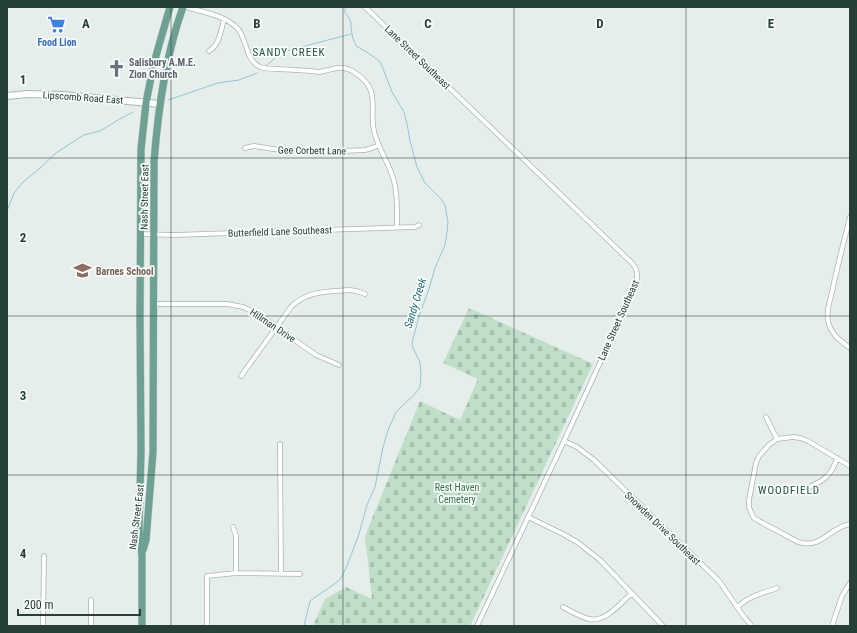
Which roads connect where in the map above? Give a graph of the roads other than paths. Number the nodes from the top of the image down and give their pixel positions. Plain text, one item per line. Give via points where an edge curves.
1 (170, 7) edge
2 (183, 7) edge
3 (186, 7) edge
4 (365, 7) edge
5 (224, 19) junction
6 (209, 51) dead end
7 (7, 96) edge
8 (146, 103) junction
9 (160, 104) junction
10 (379, 146) junction
11 (245, 148) dead end
12 (850, 217) edge
13 (420, 225) dead end
14 (397, 227) junction
15 (140, 234) junction
16 (153, 234) junction
17 (365, 294) dead end
18 (154, 304) junction
19 (277, 327) junction
20 (850, 348) edge
21 (339, 365) dead end
22 (241, 376) dead end
23 (766, 416) dead end
24 (777, 439) junction
25 (564, 441) junction
26 (280, 444) dead end
27 (837, 458) junction
28 (850, 466) edge
29 (806, 488) dead end
30 (528, 517) junction
31 (850, 524) edge
32 (233, 527) dead end
33 (44, 556) dead end
34 (142, 556) junction
35 (236, 573) junction
36 (281, 574) junction
37 (300, 574) dead end
38 (850, 583) edge
39 (777, 588) dead end
40 (632, 593) junction
41 (91, 600) dead end
42 (563, 607) dead end
43 (738, 607) junction
44 (43, 626) edge
45 (91, 626) edge
46 (142, 626) edge
47 (207, 626) edge
48 (477, 626) edge
49 (663, 626) edge
50 (752, 626) edge
51 (832, 626) edge

1 - 8 main road, Nash Street East via 158,45
2 - 9 main road, Nash Street East via 166,69
3 - 5 street
4 - 25 street, Lane Street Southeast via 637,270 637,282
5 - 6 street via 217,44
5 - 10 street via 239,30 251,58 260,67 318,72 341,68 360,76 371,91 373,128
7 - 8 street, Lipscomb Road East via 63,95
8 - 9 street, Lipscomb Road East
8 - 15 main road, Nash Street East via 141,149
9 - 16 main road, Nash Street East via 154,162
10 - 11 street, Gee Corbett Lane via 344,151 280,150 254,146
10 - 14 street via 394,181
12 - 20 street via 835,276 828,319 834,335
13 - 14 street, Butterfield Lane Southeast
14 - 16 street, Butterfield Lane Southeast
15 - 16 street, Butterfield Lane Southeast
15 - 34 main road, Nash Street East via 139,530
16 - 18 main road, Nash Street East
17 - 19 street via 350,290 306,296 291,307
18 - 19 street, Hillman Drive via 236,305 254,312
18 - 34 main road, Nash Street East via 153,452 146,540
19 - 21 street, Hillman Drive via 316,355
19 - 22 street
23 - 24 street
24 - 27 street via 804,439
24 - 31 street via 764,450 756,463 749,505 754,518 798,542 808,544 820,541 834,530
25 - 30 street, Lane Street Southeast
25 - 43 street, Snowden Drive Southeast via 594,460 719,581
26 - 36 street
27 - 28 street
27 - 29 street via 826,477
30 - 40 street via 577,542 600,560
30 - 48 street, Lane Street Southeast
32 - 35 street via 236,536
33 - 44 street
34 - 46 main road
35 - 36 street
35 - 47 street via 207,576
36 - 37 street
38 - 51 street via 842,596
39 - 43 street via 749,598
40 - 42 street via 607,616 598,619 584,617
40 - 49 street
41 - 45 street
43 - 50 street, Snowden Drive Southeast

